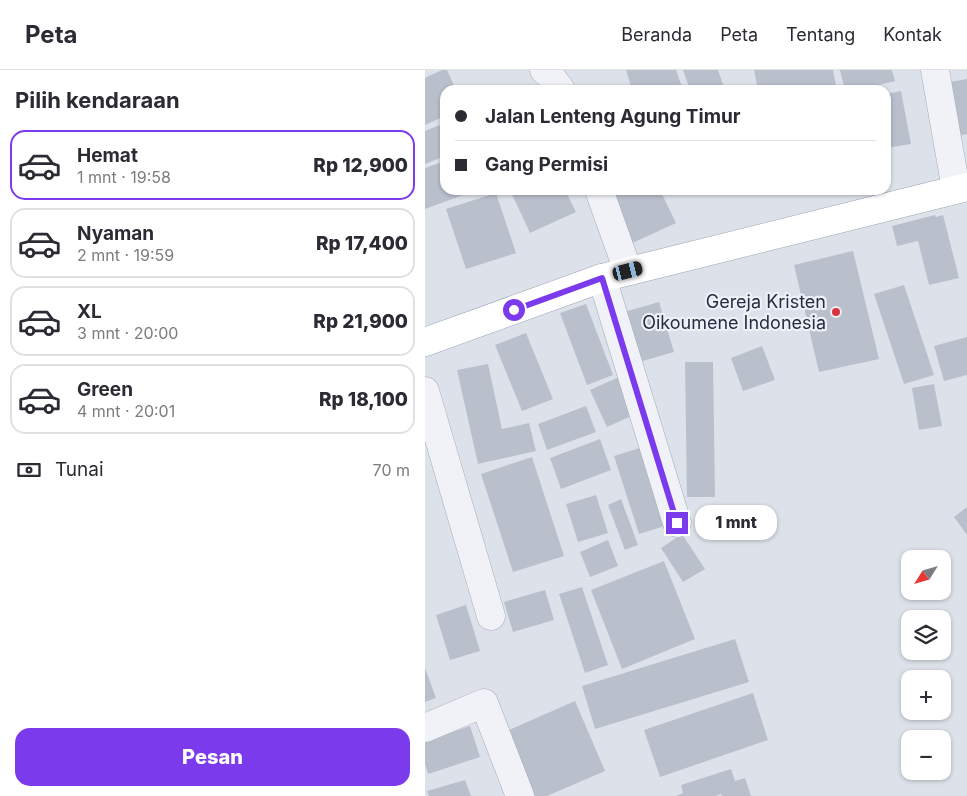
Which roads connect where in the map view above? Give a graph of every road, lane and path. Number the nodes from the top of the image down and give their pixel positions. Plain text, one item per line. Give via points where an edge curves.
1 (543, 70) edge
2 (935, 70) edge
3 (557, 85) edge
4 (962, 188) edge
5 (600, 195) edge
6 (615, 275) junction
7 (425, 342) edge
8 (425, 391) edge
9 (677, 523) dead end
10 (491, 616) dead end
11 (425, 728) edge
12 (520, 796) edge

1 - 3 street
2 - 4 street
4 - 6 main road
5 - 6 street
6 - 7 main road
6 - 9 street
8 - 10 street
11 - 12 street via 484,703

